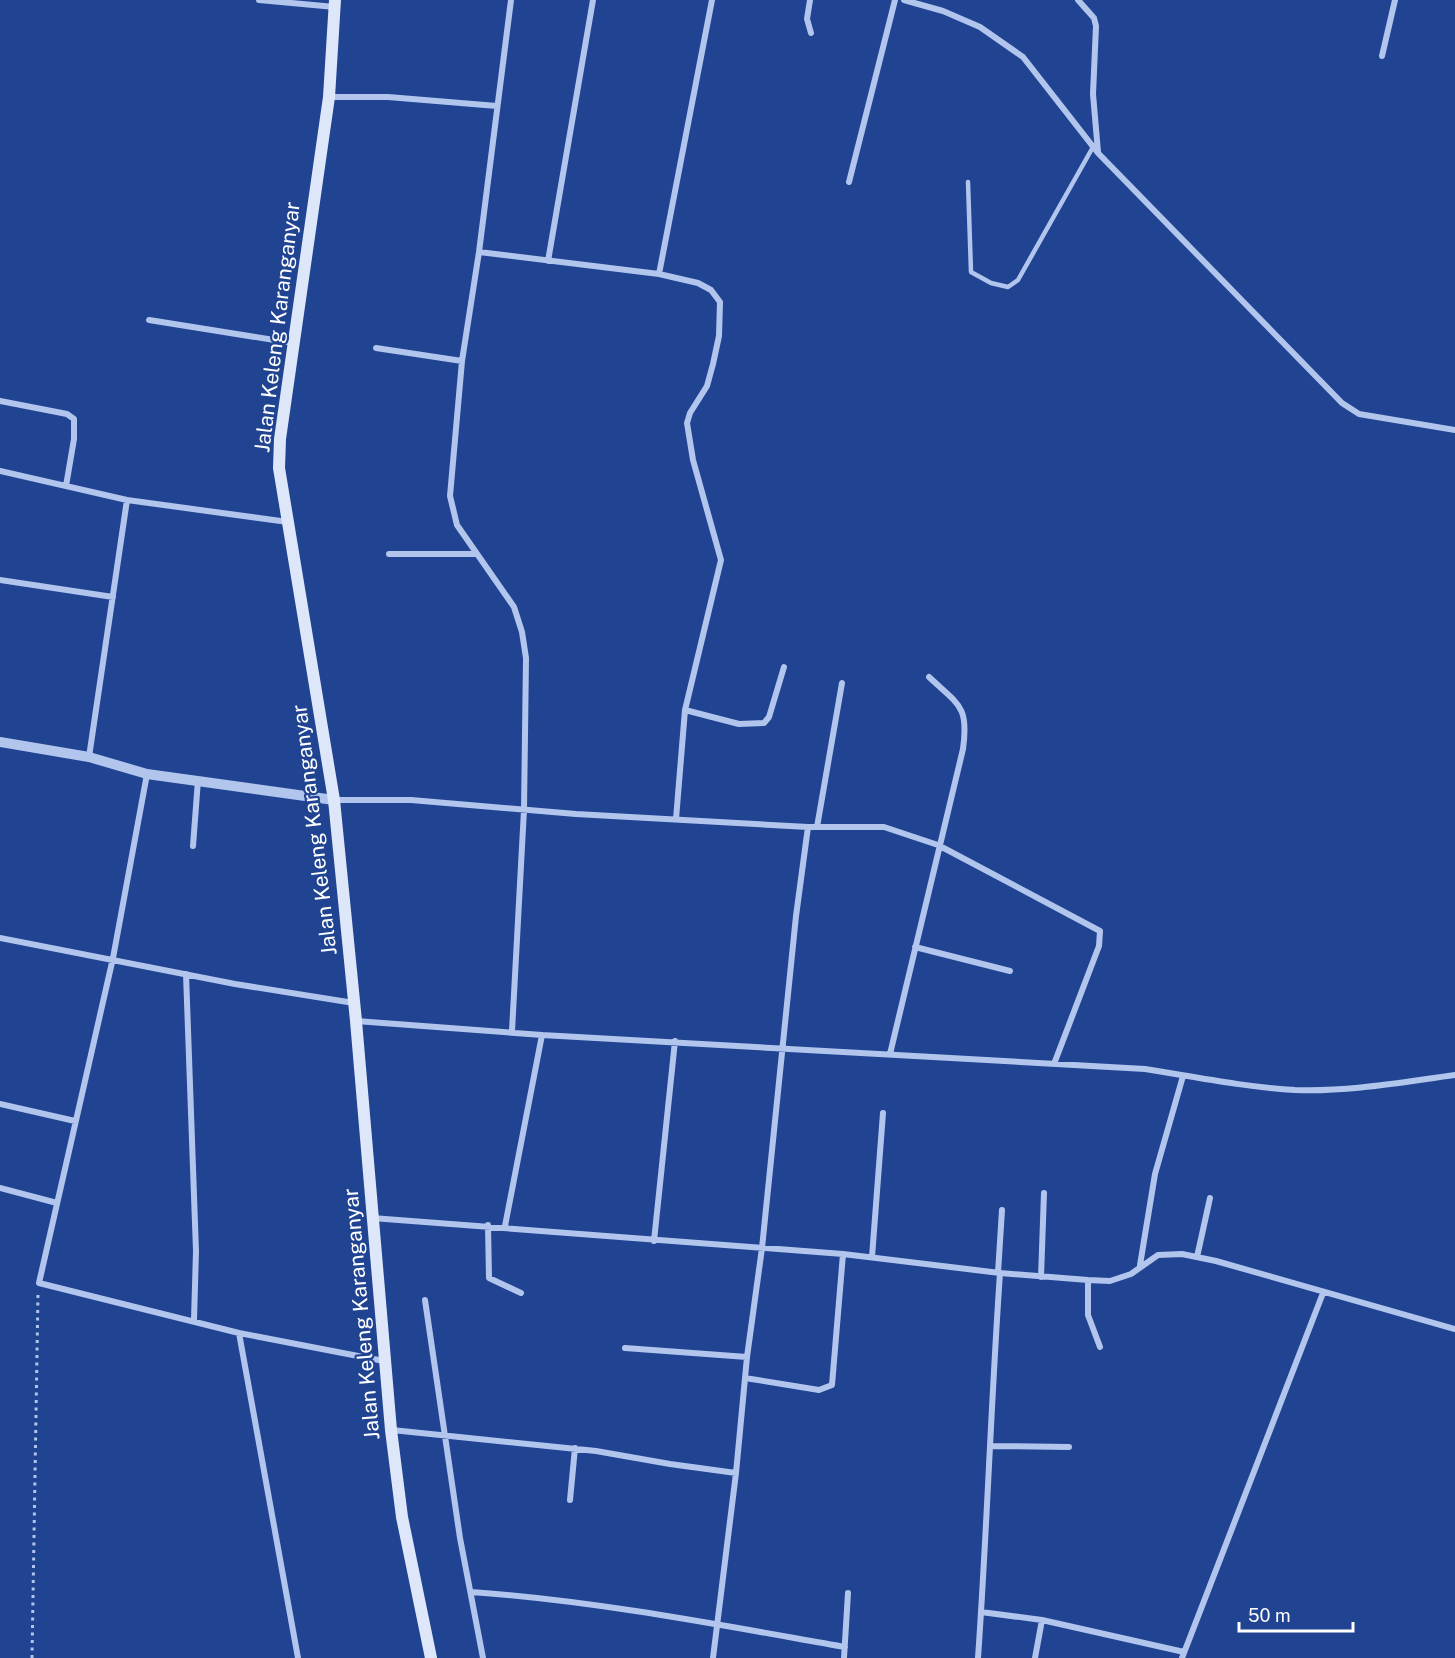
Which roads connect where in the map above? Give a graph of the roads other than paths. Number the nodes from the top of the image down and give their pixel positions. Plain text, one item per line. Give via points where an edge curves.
1 (259, 0) edge
2 (511, 0) edge
3 (593, 0) edge
4 (712, 0) edge
5 (810, 0) edge
6 (895, 0) edge
7 (904, 0) edge
8 (1078, 0) edge
9 (1395, 0) edge
10 (335, 4) edge
11 (811, 33) dead end
12 (1382, 56) dead end
13 (329, 97) junction
14 (497, 106) junction
15 (1096, 150) junction
16 (849, 182) dead end
17 (968, 182) dead end
18 (479, 252) junction
19 (548, 261) junction
20 (659, 274) junction
21 (149, 320) dead end
22 (293, 343) junction
23 (376, 348) dead end
24 (462, 361) junction
25 (0, 401) edge
26 (1455, 430) edge
27 (0, 471) edge
28 (66, 486) junction
29 (127, 500) junction
30 (288, 522) junction
31 (389, 554) dead end
32 (477, 554) junction
33 (0, 580) edge
34 (113, 597) junction
35 (784, 667) dead end
36 (929, 677) dead end
37 (842, 683) dead end
38 (685, 710) junction
39 (0, 742) edge
40 (89, 757) junction
41 (147, 774) junction
42 (198, 780) junction
43 (334, 800) junction
44 (524, 810) junction
45 (676, 819) junction
46 (808, 827) junction
47 (817, 827) junction
48 (938, 845) junction
49 (193, 846) dead end
50 (0, 938) edge
51 (915, 947) junction
52 (112, 958) junction
53 (1010, 971) dead end
54 (186, 974) junction
55 (354, 1003) junction
56 (356, 1021) junction
57 (512, 1031) junction
58 (542, 1035) junction
59 (675, 1041) junction
60 (783, 1049) junction
61 (890, 1054) junction
62 (1054, 1064) junction
63 (1455, 1075) edge
64 (1183, 1076) junction
65 (0, 1104) edge
66 (883, 1113) dead end
67 (75, 1121) junction
68 (0, 1188) edge
69 (1044, 1193) dead end
70 (1210, 1198) dead end
71 (57, 1203) junction
72 (1002, 1210) dead end
73 (372, 1218) junction
74 (488, 1225) junction
75 (505, 1226) junction
76 (654, 1241) junction
77 (762, 1248) junction
78 (843, 1254) junction
79 (872, 1257) junction
80 (1197, 1257) junction
81 (1140, 1266) junction
82 (999, 1273) junction
83 (1041, 1277) junction
84 (1088, 1280) junction
85 (521, 1293) dead end
86 (1323, 1293) junction
87 (425, 1300) dead end
88 (194, 1320) junction
89 (1455, 1329) edge
90 (240, 1333) junction
91 (1101, 1347) dead end
92 (626, 1348) dead end
93 (747, 1357) junction
94 (384, 1361) junction
95 (746, 1378) junction
96 (391, 1430) junction
97 (447, 1435) junction
98 (992, 1446) junction
99 (1069, 1446) dead end
100 (574, 1448) junction
101 (736, 1473) junction
102 (570, 1500) dead end
103 (471, 1592) junction
104 (848, 1593) dead end
105 (981, 1612) junction
106 (1042, 1620) junction
107 (717, 1624) junction
108 (845, 1647) junction
109 (1183, 1655) edge
110 (298, 1658) edge
111 (431, 1658) edge
112 (483, 1658) edge
113 (713, 1658) edge
114 (844, 1658) edge
115 (978, 1658) edge
116 (1035, 1658) edge

1 - 10 street
2 - 14 street
3 - 19 street
4 - 20 street
5 - 11 street via 807,19
6 - 16 street
7 - 15 street via 943,10 980,27 1023,57
8 - 15 street via 1096,26
9 - 12 street
10 - 13 main road, Jalan Keleng Karanganyar
13 - 14 street via 388,97
13 - 22 main road, Jalan Keleng Karanganyar
14 - 18 street
15 - 17 lane via 1018,280 1008,286 991,283 971,272
15 - 26 street via 1342,403 1359,414
18 - 19 street
18 - 24 street
19 - 20 street
20 - 38 street via 711,290 721,310 710,375 687,423 693,460 721,560
21 - 22 street
22 - 30 main road, Jalan Keleng Karanganyar via 279,454
23 - 24 street
24 - 32 street via 450,496 457,525
25 - 28 street via 75,419
27 - 28 street
28 - 29 street
29 - 30 street
29 - 34 street
30 - 43 main road, Jalan Keleng Karanganyar
31 - 32 street
32 - 44 street via 514,607 522,632 526,658
33 - 34 street
34 - 40 street
35 - 38 street via 764,723 739,724
36 - 48 street via 961,706 966,725
37 - 47 street
38 - 45 street
39 - 40 street
40 - 41 street
41 - 42 street
41 - 52 street
42 - 43 street
42 - 49 street
43 - 44 street via 411,800
43 - 55 main road, Jalan Keleng Karanganyar
44 - 45 street
44 - 57 street
45 - 46 street
46 - 47 street
46 - 60 street
47 - 48 street via 884,827
48 - 51 street
48 - 62 street via 1100,932 1099,946
50 - 52 street
51 - 53 street
51 - 61 street
52 - 54 street
52 - 67 street
54 - 55 street
54 - 88 street via 196,1251
55 - 56 main road, Jalan Keleng Karanganyar
56 - 57 street
56 - 73 main road, Jalan Keleng Karanganyar
57 - 58 street
58 - 59 street
58 - 75 street
59 - 60 street
59 - 76 street
60 - 61 street
60 - 77 street
61 - 62 street
62 - 64 street via 1145,1069
63 - 64 street via 1364,1087 1297,1090
64 - 81 street via 1155,1174
65 - 67 street
66 - 79 street
67 - 71 street
68 - 71 street
69 - 83 street
70 - 80 street
71 - 88 street via 39,1283
72 - 82 street
73 - 74 street
73 - 94 main road, Jalan Keleng Karanganyar
74 - 75 street
74 - 85 street via 489,1278
75 - 76 street
76 - 77 street
77 - 78 street
77 - 93 street
78 - 79 street
78 - 95 street via 832,1384 819,1390
79 - 82 street
80 - 81 street via 1158,1255
80 - 86 street
81 - 84 street via 1131,1274 1110,1281
82 - 83 street
82 - 98 street
83 - 84 street
84 - 91 street via 1088,1315
86 - 89 street
86 - 109 street
87 - 97 street
88 - 90 street
90 - 94 street
90 - 110 street
92 - 93 street
93 - 95 street
94 - 96 main road, Jalan Keleng Karanganyar
95 - 101 street
96 - 97 street
96 - 111 main road, Jalan Keleng Karanganyar via 402,1517
97 - 100 street
97 - 103 street
98 - 99 street
98 - 105 street
100 - 101 street
100 - 102 street
101 - 107 street
103 - 107 street via 542,1598
103 - 112 street
104 - 108 street
105 - 106 street
105 - 115 street
106 - 109 street
106 - 116 street
107 - 108 street
107 - 113 street
108 - 114 street

